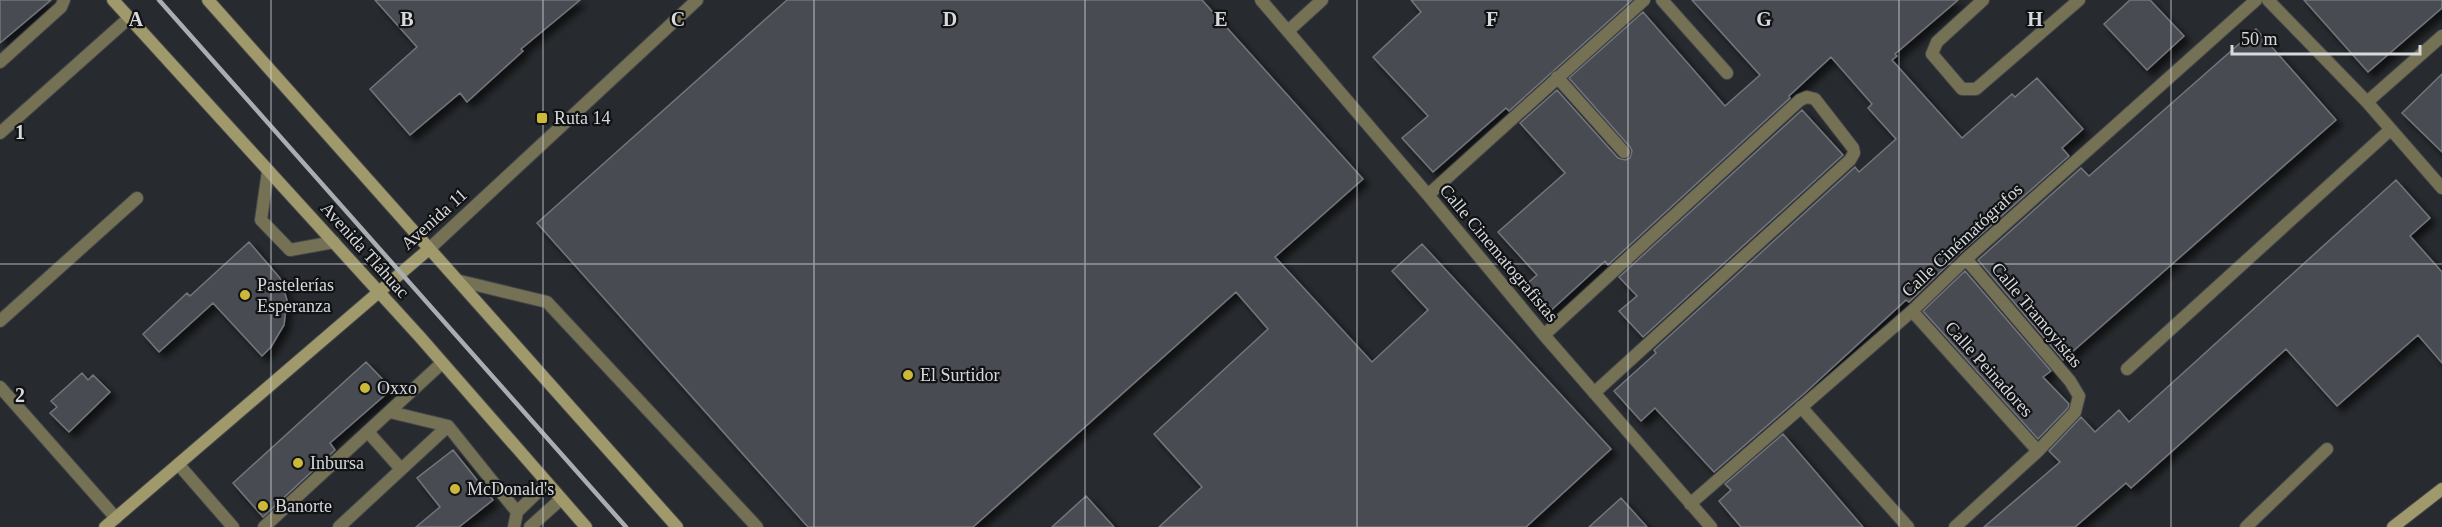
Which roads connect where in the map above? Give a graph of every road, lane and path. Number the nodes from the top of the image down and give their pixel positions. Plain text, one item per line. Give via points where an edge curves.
1 (64, 0) edge
2 (113, 0) edge
3 (208, 0) edge
4 (697, 0) edge
5 (1261, 0) edge
6 (1322, 0) edge
7 (1644, 0) edge
8 (1662, 0) edge
9 (1983, 0) edge
10 (2079, 0) edge
11 (2256, 0) edge
12 (2268, 0) edge
13 (129, 18) junction
14 (1287, 31) junction
15 (2442, 36) edge
16 (0, 62) edge
17 (1727, 73) dead end
18 (1557, 77) junction
19 (2367, 102) junction
20 (2390, 130) junction
21 (0, 133) edge
22 (1624, 152) dead end
23 (268, 171) junction
24 (2442, 188) edge
25 (1428, 195) junction
26 (137, 198) dead end
27 (334, 242) junction
28 (429, 249) junction
29 (1966, 260) junction
30 (460, 281) junction
31 (379, 292) junction
32 (1912, 311) junction
33 (0, 321) edge
34 (1544, 335) junction
35 (442, 363) junction
36 (2127, 369) dead end
37 (0, 387) edge
38 (1594, 393) junction
39 (1801, 407) junction
40 (390, 412) junction
41 (448, 426) junction
42 (368, 432) junction
43 (2327, 449) dead end
44 (2038, 451) junction
45 (179, 465) junction
46 (401, 469) junction
47 (547, 483) junction
48 (2442, 489) edge
49 (561, 499) junction
50 (1690, 504) junction
51 (517, 512) junction
52 (116, 518) junction
53 (105, 527) edge
54 (233, 527) edge
55 (264, 527) edge
56 (339, 527) edge
57 (514, 527) edge
58 (530, 527) edge
59 (586, 527) edge
60 (677, 527) edge
61 (757, 527) edge
62 (1711, 527) edge
63 (1908, 527) edge
64 (1955, 527) edge
65 (2246, 527) edge
66 (2393, 527) edge

1 - 16 street
2 - 13 main road, Avenida Tláhuac
3 - 28 main road
4 - 28 street, Avenida 11
5 - 14 street, Calle Cinematografistas
6 - 14 street
7 - 18 street
8 - 17 street
9 - 10 street via 1937,42 1932,54 1962,89 1976,89
11 - 29 street, Calle Cinématógrafos
12 - 19 street
13 - 21 street
13 - 23 main road, Avenida Tláhuac
14 - 25 street, Calle Cinematografistas
15 - 19 street
18 - 22 street
18 - 25 street
19 - 20 street
20 - 24 street
20 - 36 street
23 - 27 main road, Avenida Tláhuac
23 - 27 street via 261,220 290,250
25 - 34 street, Calle Cinematografistas
26 - 33 street
27 - 31 main road, Avenida Tláhuac
28 - 30 main road
28 - 31 main road, Avenida 11
29 - 32 street, Calle Cinématógrafos
29 - 44 street, Calle Tramoyistas via 2079,396 2075,412
30 - 60 main road
30 - 61 street via 547,302
31 - 35 main road, Avenida Tláhuac
31 - 45 main road, Avenida 11
32 - 39 street, Calle Cinématógrafos
32 - 44 street, Calle Peinadores
34 - 38 street, Calle Cinematografistas
34 - 38 street via 1800,100 1815,99 1853,148 1850,160
35 - 40 street
35 - 47 main road, Avenida Tláhuac
37 - 52 street
38 - 50 street, Calle Cinematografistas
39 - 50 street, Calle Cinématógrafos
39 - 63 street
40 - 41 street
40 - 42 street
41 - 46 street
41 - 51 street
42 - 46 street
42 - 55 street
43 - 65 street
44 - 64 street
45 - 52 main road, Avenida 11
45 - 54 street
46 - 56 street
47 - 49 main road, Avenida Tláhuac
47 - 51 street
48 - 66 main road
49 - 58 street
49 - 59 main road, Avenida Tláhuac
50 - 62 street, Calle Cinematografistas
51 - 57 street
52 - 53 main road, Avenida 11

